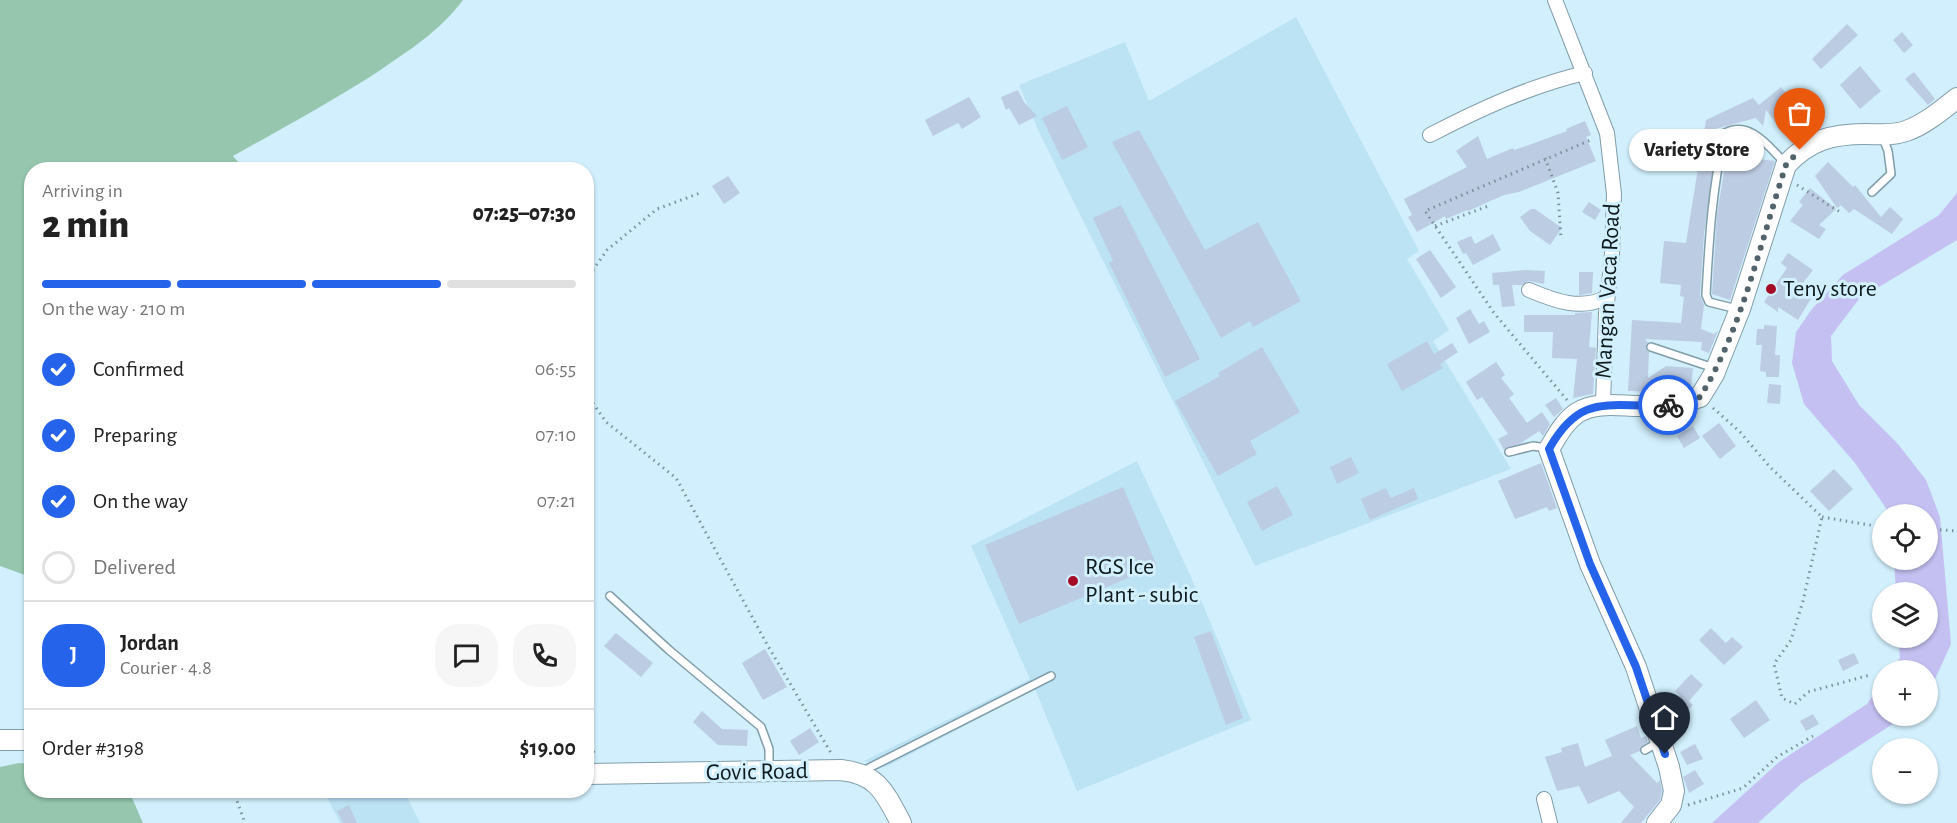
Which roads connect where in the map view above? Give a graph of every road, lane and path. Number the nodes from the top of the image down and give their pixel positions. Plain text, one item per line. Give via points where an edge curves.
1 (1555, 0) edge
2 (1585, 74) junction
3 (1957, 98) edge
4 (1607, 133) junction
5 (1430, 135) dead end
6 (1882, 135) junction
7 (1545, 158) junction
8 (1784, 170) junction
9 (1872, 192) dead end
10 (700, 193) dead end
11 (1491, 205) dead end
12 (1840, 212) dead end
13 (1435, 226) junction
14 (1561, 239) dead end
15 (594, 269) edge
16 (1529, 290) dead end
17 (1607, 297) junction
18 (1740, 309) junction
19 (1651, 347) dead end
20 (1716, 369) junction
21 (1700, 397) junction
22 (1603, 404) junction
23 (594, 405) edge
24 (1578, 413) junction
25 (1549, 449) junction
26 (1509, 452) dead end
27 (1822, 517) junction
28 (1872, 525) edge
29 (1938, 530) edge
30 (1957, 531) edge
31 (610, 596) dead end
32 (1870, 675) dead end
33 (1051, 676) dead end
34 (1813, 736) dead end
35 (0, 740) edge
36 (24, 740) edge
37 (850, 771) junction
38 (769, 772) junction
39 (596, 775) edge
40 (236, 798) edge
41 (1544, 799) dead end
42 (1671, 805) junction
43 (245, 823) edge
44 (901, 823) edge
45 (1550, 823) edge
46 (1657, 823) edge

1 - 2 street, Mangan Vaca Road
2 - 4 street, Mangan Vaca Road
2 - 5 street via 1552,81 1486,106
3 - 6 street via 1907,131
4 - 7 path
4 - 17 street, Mangan Vaca Road via 1614,194
6 - 8 street via 1825,138 1800,150
6 - 9 lane via 1891,174
7 - 13 path via 1425,211
7 - 14 path via 1558,193
8 - 12 path
8 - 18 street
8 - 18 lane via 1763,140 1751,132 1733,129 1725,134 1711,212 1706,295 1709,302
10 - 15 path via 657,209 607,250
11 - 13 path
13 - 24 path via 1494,313
16 - 17 street via 1557,302 1577,304 1596,303
17 - 22 street, Mangan Vaca Road
18 - 20 street
19 - 20 lane
20 - 21 street
21 - 22 street via 1678,404
21 - 27 path via 1740,432
22 - 24 street, Mangan Vaca Road
23 - 37 path via 606,422 676,478 768,646
24 - 25 street, Mangan Vaca Road via 1561,428
25 - 26 lane via 1533,446
25 - 42 street via 1590,564 1636,667 1653,746 1674,791
27 - 28 path
27 - 32 path via 1791,640 1774,664 1782,698 1795,704 1808,692
29 - 30 path
31 - 38 lane via 761,727 769,749
33 - 37 lane
34 - 42 path via 1777,758 1743,788 1686,806
35 - 36 street
37 - 38 street, Govic Road
37 - 44 street via 883,790
38 - 39 street, Govic Road
40 - 43 path
41 - 45 street
42 - 46 street

